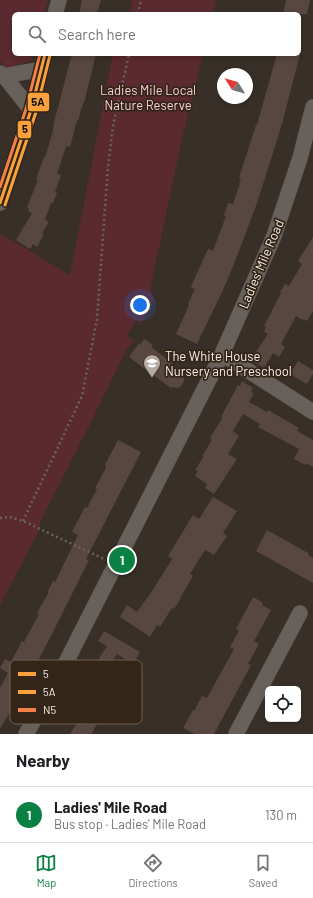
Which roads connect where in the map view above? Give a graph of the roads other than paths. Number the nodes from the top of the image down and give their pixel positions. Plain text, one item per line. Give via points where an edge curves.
1 (59, 0) edge
2 (56, 12) edge
3 (45, 56) edge
4 (42, 69) junction
5 (2, 74) edge
6 (313, 107) edge
7 (31, 110) junction
8 (0, 203) edge
9 (222, 354) junction
10 (313, 412) edge
11 (300, 613) dead end
12 (67, 660) edge
13 (32, 724) edge
14 (26, 734) edge
15 (236, 734) edge

1 - 2 street
3 - 4 street
4 - 5 street
4 - 7 street
5 - 7 street
6 - 9 street, Ladies' Mile Road via 300,158 274,236
7 - 8 street
9 - 10 street
9 - 12 street, Ladies' Mile Road
11 - 15 street
13 - 14 street, Ladies' Mile Road

